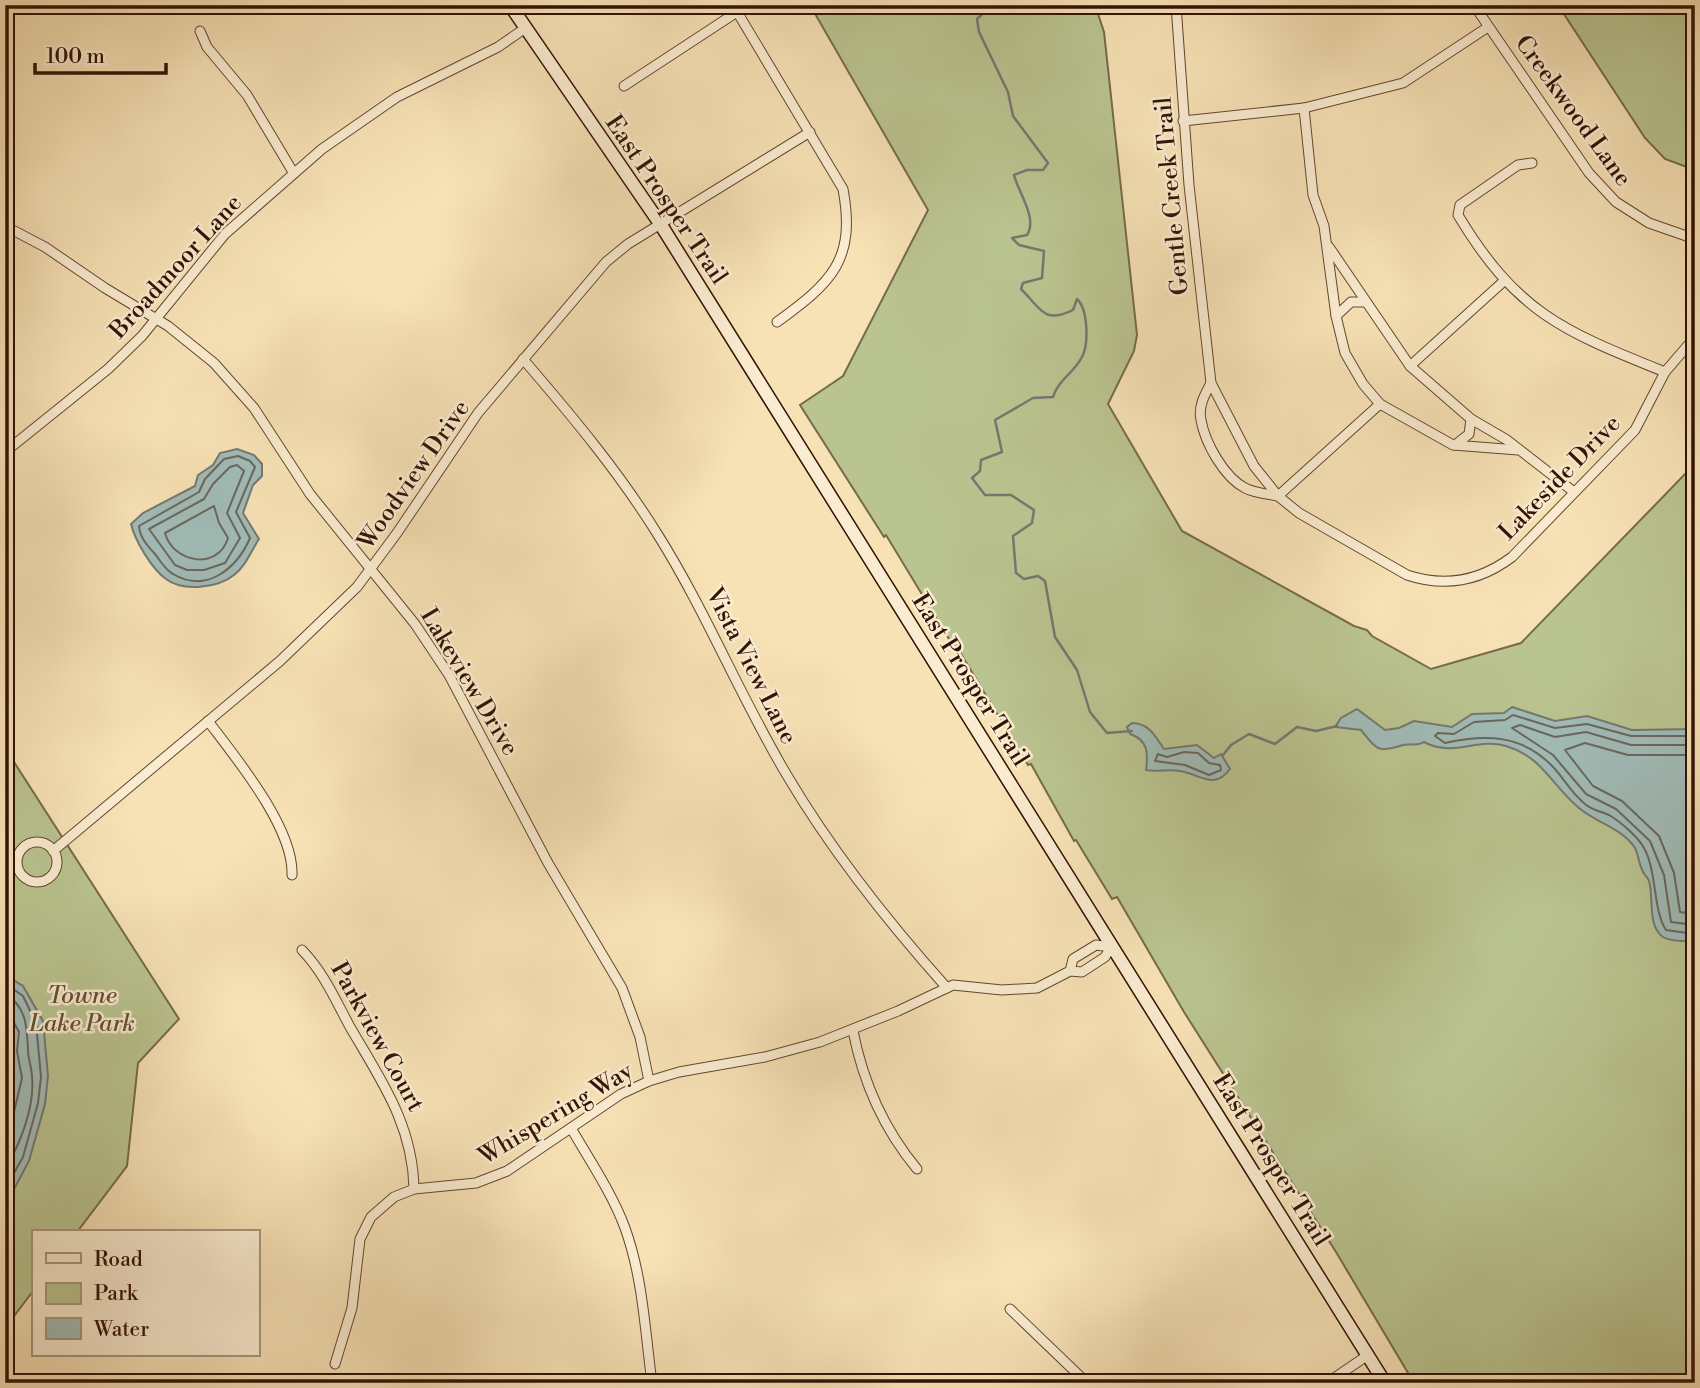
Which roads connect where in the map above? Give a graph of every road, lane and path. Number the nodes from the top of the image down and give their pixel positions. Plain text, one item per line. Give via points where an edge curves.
1 (510, 5) edge
2 (1176, 5) edge
3 (1474, 5) edge
4 (735, 9) edge
5 (1489, 27) junction
6 (524, 29) junction
7 (200, 31) dead end
8 (624, 86) dead end
9 (1304, 108) junction
10 (1184, 121) junction
11 (810, 132) junction
12 (1532, 163) dead end
13 (293, 172) junction
14 (661, 225) junction
15 (5, 226) edge
16 (1695, 239) edge
17 (1326, 244) junction
18 (1504, 281) junction
19 (1364, 302) junction
20 (1336, 316) junction
21 (156, 318) junction
22 (777, 322) dead end
23 (1695, 337) edge
24 (523, 359) junction
25 (1410, 366) junction
26 (1665, 372) junction
27 (1211, 383) junction
28 (1380, 404) junction
29 (1471, 419) junction
30 (1453, 446) junction
31 (1517, 450) junction
32 (5, 452) edge
33 (1574, 492) junction
34 (1278, 496) junction
35 (372, 569) junction
36 (1493, 572) joint
37 (208, 721) junction
38 (53, 851) junction
39 (292, 875) dead end
40 (1111, 947) junction
41 (302, 950) dead end
42 (1070, 971) junction
43 (947, 988) junction
44 (853, 1031) junction
45 (649, 1081) junction
46 (571, 1128) junction
47 (917, 1169) dead end
48 (414, 1189) junction
49 (1010, 1309) dead end
50 (1368, 1355) junction
51 (335, 1364) dead end
52 (652, 1383) edge
53 (1087, 1383) edge
54 (1327, 1383) edge
55 (1385, 1383) edge

1 - 6 main road, East Prosper Trail
2 - 10 street, Gentle Creek Trail
3 - 5 street, Creekwood Lane
4 - 8 street
4 - 11 street
5 - 9 street via 1403,83
5 - 16 street, Creekwood Lane via 1589,173 1616,202 1649,223
6 - 13 street, Broadmoor Lane via 381,107
6 - 14 main road, East Prosper Trail
7 - 13 street via 207,47 247,95
9 - 10 street
9 - 17 street via 1313,195
10 - 27 street, Gentle Creek Trail
11 - 14 street, Woodview Drive
11 - 22 street via 843,189 848,218 845,250 813,296
12 - 18 street via 1518,165 1460,205 1458,215
13 - 21 street, Broadmoor Lane via 225,234
14 - 24 street, Woodview Drive via 606,262
14 - 40 main road, East Prosper Trail
15 - 21 street, Lakeview Drive
17 - 19 street
17 - 20 street
18 - 25 street
18 - 26 street via 1539,313 1579,337
19 - 20 street via 1351,302
19 - 25 street
20 - 28 street via 1345,353
21 - 32 street, Broadmoor Lane via 108,369
21 - 35 street, Lakeview Drive via 215,363 242,393 310,494
23 - 26 street, Lakeside Drive
24 - 35 street, Woodview Drive via 478,413
24 - 43 street, Vista View Lane via 592,440 659,537 757,722 818,825 884,915
25 - 29 street
26 - 33 street, Lakeside Drive via 1635,430
27 - 34 street, Gentle Creek Trail via 1254,466
27 - 34 street, Gentle Creek Trail via 1200,419 1211,449 1246,489
28 - 30 street
28 - 34 street
29 - 30 street via 1469,434
29 - 31 street
30 - 31 street
31 - 33 street
33 - 36 street, Lakeside Drive
34 - 36 street, Gentle Creek Trail via 1299,513 1407,575 1450,583
35 - 37 street, Woodview Drive via 319,625
35 - 45 street, Lakeview Drive via 449,675 548,863 608,961 631,1010
37 - 38 street, Woodview Drive
37 - 39 street via 273,817 293,856
38 - 38 street via 41,843 27,845 17,858 20,874 36,883 50,877 57,864
40 - 42 street, Whispering Way via 1083,972
40 - 42 street, Whispering Way via 1097,945 1073,959
40 - 50 main road, East Prosper Trail
41 - 48 street, Parkview Court via 320,969 394,1101 407,1133
42 - 43 street, Whispering Way via 1023,990
43 - 44 street, Whispering Way
44 - 45 street, Whispering Way via 765,1057
44 - 47 street via 877,1108
45 - 46 street, Whispering Way
46 - 48 street, Whispering Way via 490,1179
46 - 52 street via 615,1206 629,1241
48 - 51 street, Whispering Way via 386,1203 365,1228 352,1308
49 - 53 street
50 - 54 street
50 - 55 main road, East Prosper Trail

